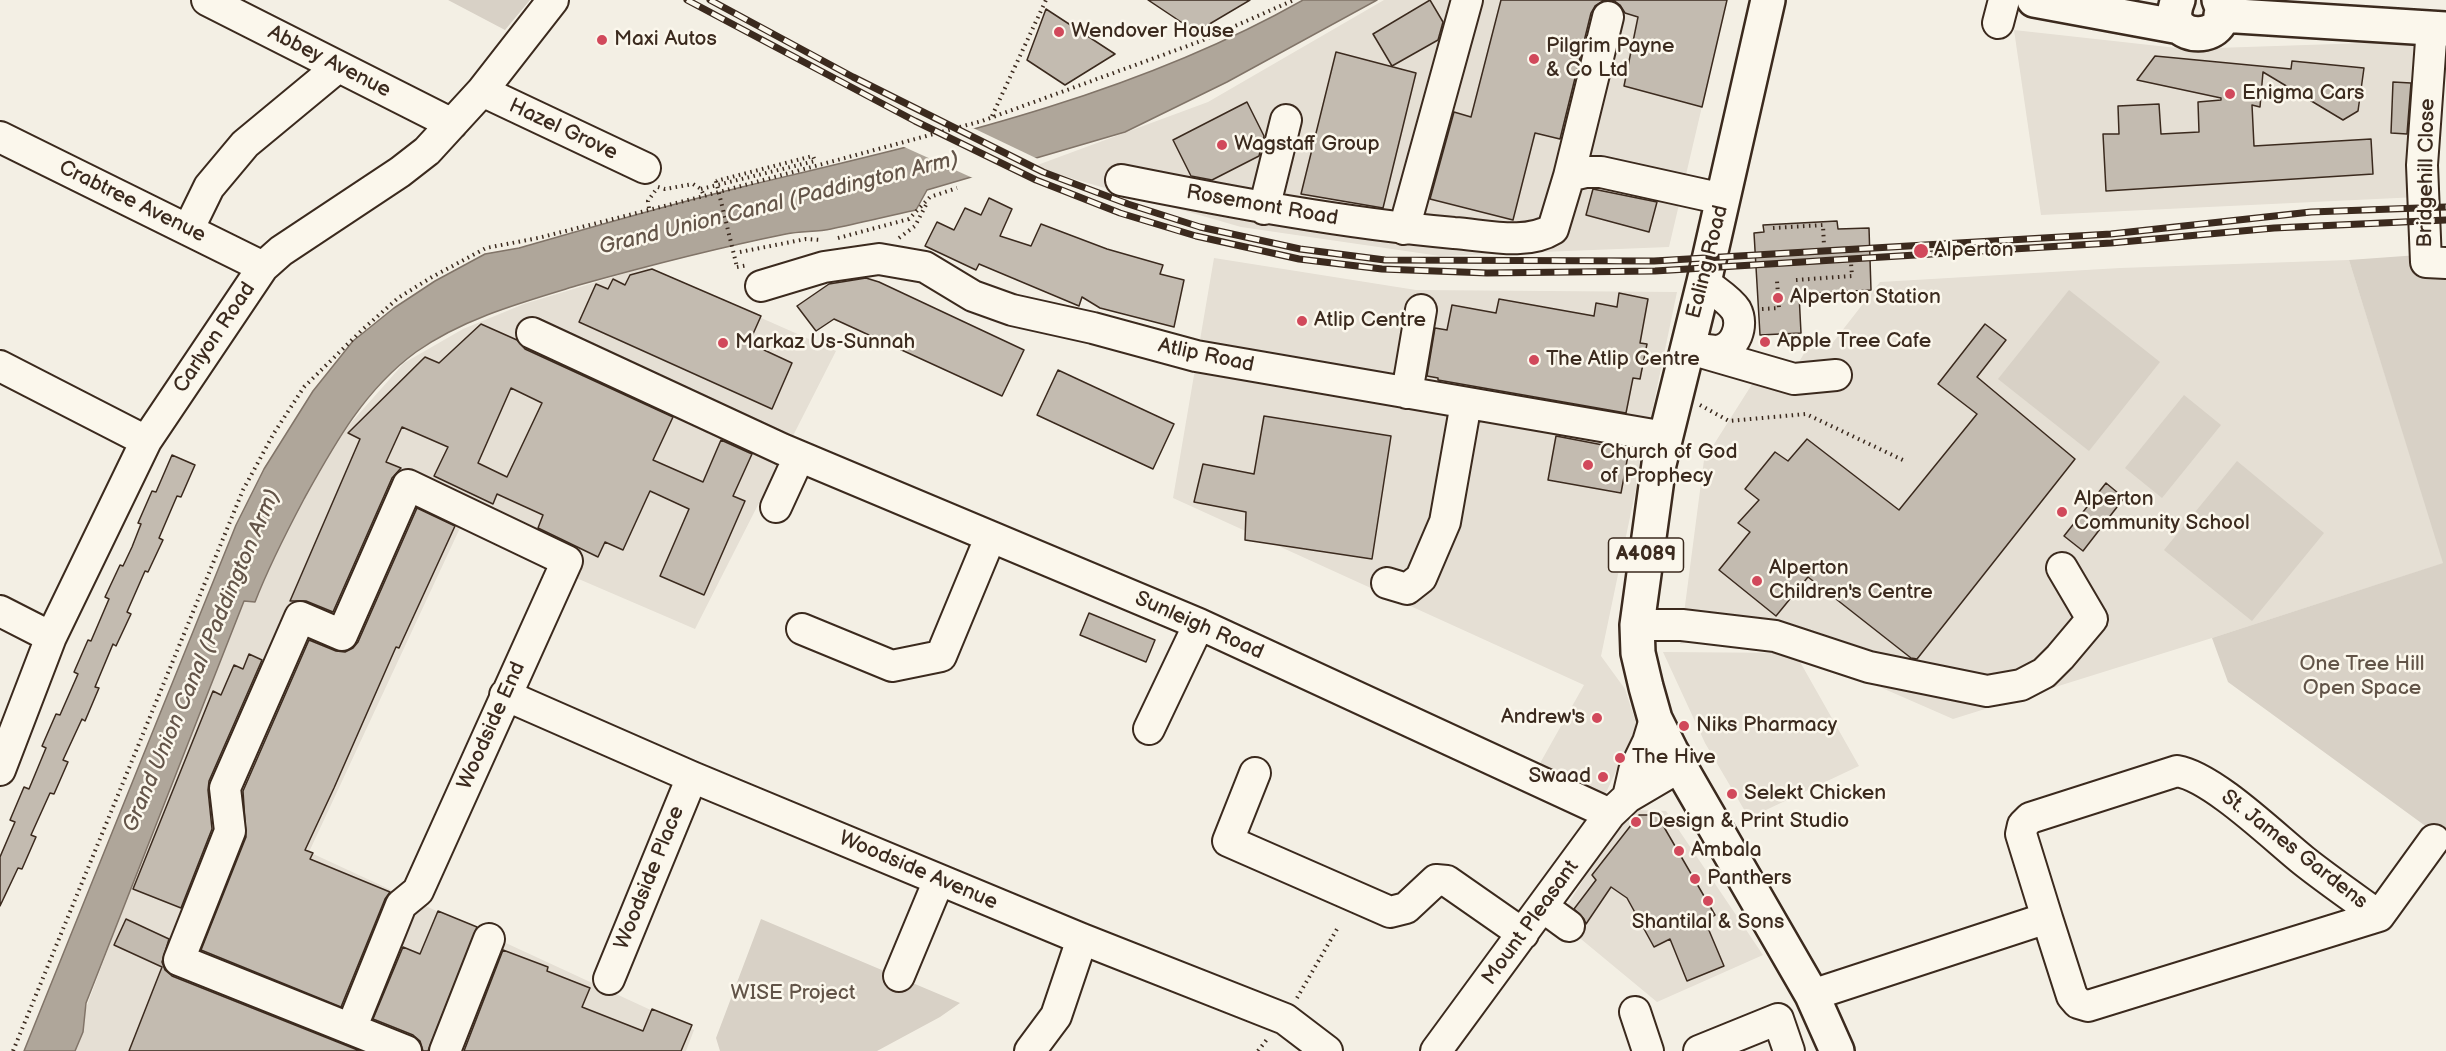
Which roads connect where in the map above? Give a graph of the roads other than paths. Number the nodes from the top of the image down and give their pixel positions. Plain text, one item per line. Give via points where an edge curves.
1 (207, 0) edge
2 (1467, 0) edge
3 (1768, 0) edge
4 (2034, 0) edge
5 (2220, 8) edge
6 (552, 12) edge
7 (2179, 13) edge
8 (1608, 17) dead end
9 (2439, 28) edge
10 (338, 67) junction
11 (482, 92) junction
12 (1286, 120) dead end
13 (452, 124) junction
14 (0, 137) edge
15 (647, 175) road end
16 (1569, 176) junction
17 (1120, 180) dead end
18 (1723, 199) junction
19 (1264, 209) junction
20 (1404, 229) junction
21 (188, 230) junction
22 (2446, 263) edge
23 (263, 267) junction
24 (1704, 282) junction
25 (761, 286) dead end
26 (1421, 310) dead end
27 (532, 333) dead end
28 (1687, 348) junction
29 (0, 366) edge
30 (1836, 375) dead end
31 (1407, 393) junction
32 (1466, 403) junction
33 (1665, 437) junction
34 (146, 441) junction
35 (791, 453) junction
36 (776, 507) dead end
37 (990, 538) junction
38 (2062, 568) dead end
39 (1387, 583) dead end
40 (0, 611) edge
41 (1199, 624) junction
42 (1637, 625) junction
43 (802, 629) dead end
44 (51, 638) junction
45 (505, 695) junction
46 (1655, 719) junction
47 (1149, 729) dead end
48 (1679, 766) junction
49 (0, 770) edge
50 (1255, 773) dead end
51 (692, 777) junction
52 (1619, 806) junction
53 (2434, 840) dead end
54 (939, 880) junction
55 (1543, 907) junction
56 (2379, 916) junction
57 (2047, 918) junction
58 (1569, 926) dead end
59 (1523, 934) junction
60 (489, 939) dead end
61 (1082, 939) junction
62 (899, 976) dead end
63 (609, 979) dead end
64 (1812, 994) junction
65 (1635, 1012) dead end
66 (351, 1029) junction
67 (406, 1051) edge
68 (445, 1051) edge
69 (1030, 1051) edge
70 (1327, 1051) edge
71 (1436, 1051) edge
72 (1648, 1051) edge
73 (1700, 1051) edge
74 (1789, 1051) edge
75 (1837, 1051) edge

1 - 10 street, Abbey Avenue
2 - 20 street
3 - 18 main road, Ealing Road / A4089
4 - 7 main road
5 - 7 main road via 2216,27 2202,35 2186,32
5 - 9 main road
6 - 11 street, Carlyon Road
8 - 16 street, Rosemont Road
9 - 22 street, Bridgehill Close via 2422,165 2423,213 2426,262
10 - 13 street, Abbey Avenue
10 - 21 street via 245,144 209,187
11 - 13 street, Carlyon Road
11 - 15 street, Hazel Grove
12 - 19 street
13 - 23 street, Carlyon Road via 400,172 280,250
14 - 21 street, Crabtree Avenue
16 - 18 street via 1601,171
16 - 20 street, Rosemont Road via 1558,218 1543,236 1520,238
17 - 19 street, Rosemont Road
18 - 24 main road, Ealing Road / A4089
19 - 20 street, Rosemont Road
21 - 23 street, Crabtree Avenue
23 - 34 street, Carlyon Road
24 - 28 main road, Ealing Road / A4089
24 - 28 street via 1735,309 1740,320 1737,336 1719,351
25 - 31 street, Atlip Road via 824,267 879,259 925,267 973,296 1012,310 1196,356
26 - 31 street
27 - 35 street, Sunleigh Road
28 - 30 street via 1794,379
28 - 33 main road, Ealing Road / A4089
29 - 34 street
31 - 32 street, Atlip Road
32 - 33 street, Atlip Road
32 - 39 street via 1445,522 1421,578 1407,589
33 - 42 main road, Ealing Road / A4089
34 - 44 street, Carlyon Road
35 - 36 street
35 - 37 street, Sunleigh Road
37 - 41 street, Sunleigh Road
37 - 43 street via 941,656 892,666
38 - 42 street via 2092,619 2044,673 2021,685 1987,691 1869,667 1774,636 1682,625
40 - 44 street
41 - 47 street
41 - 52 street, Sunleigh Road
42 - 46 main road, Ealing Road / A4089 via 1638,653
44 - 49 street, Carlyon Road
45 - 51 street, Woodside Avenue
45 - 66 street, Woodside End via 418,891 401,905
45 - 66 street, Woodside End via 567,561 408,485 342,635 300,617 225,788 230,831 178,960
46 - 48 main road, Ealing Road / A4089
46 - 52 street, Mount Pleasant
48 - 52 street, Mount Pleasant
48 - 64 main road, A4089
50 - 59 street via 1223,851 1390,912 1406,908 1436,880 1447,882
51 - 54 street, Woodside Avenue
51 - 63 street, Woodside Place
52 - 55 street, Mount Pleasant
53 - 56 street
54 - 61 street, Woodside Avenue
54 - 62 street
55 - 58 street
55 - 59 street, Mount Pleasant
56 - 57 street, St. James Gardens via 2088,1006 2072,996
56 - 57 street, St. James Gardens via 2306,863 2216,789 2187,772 2177,771 2030,818 2023,825 2021,834
57 - 64 street
59 - 71 street, Mount Pleasant
60 - 68 street
61 - 69 street via 1056,1016
61 - 70 street, Woodside Avenue via 1285,1019
64 - 75 main road, A4089
65 - 72 street
66 - 67 street
73 - 74 street via 1778,1019

